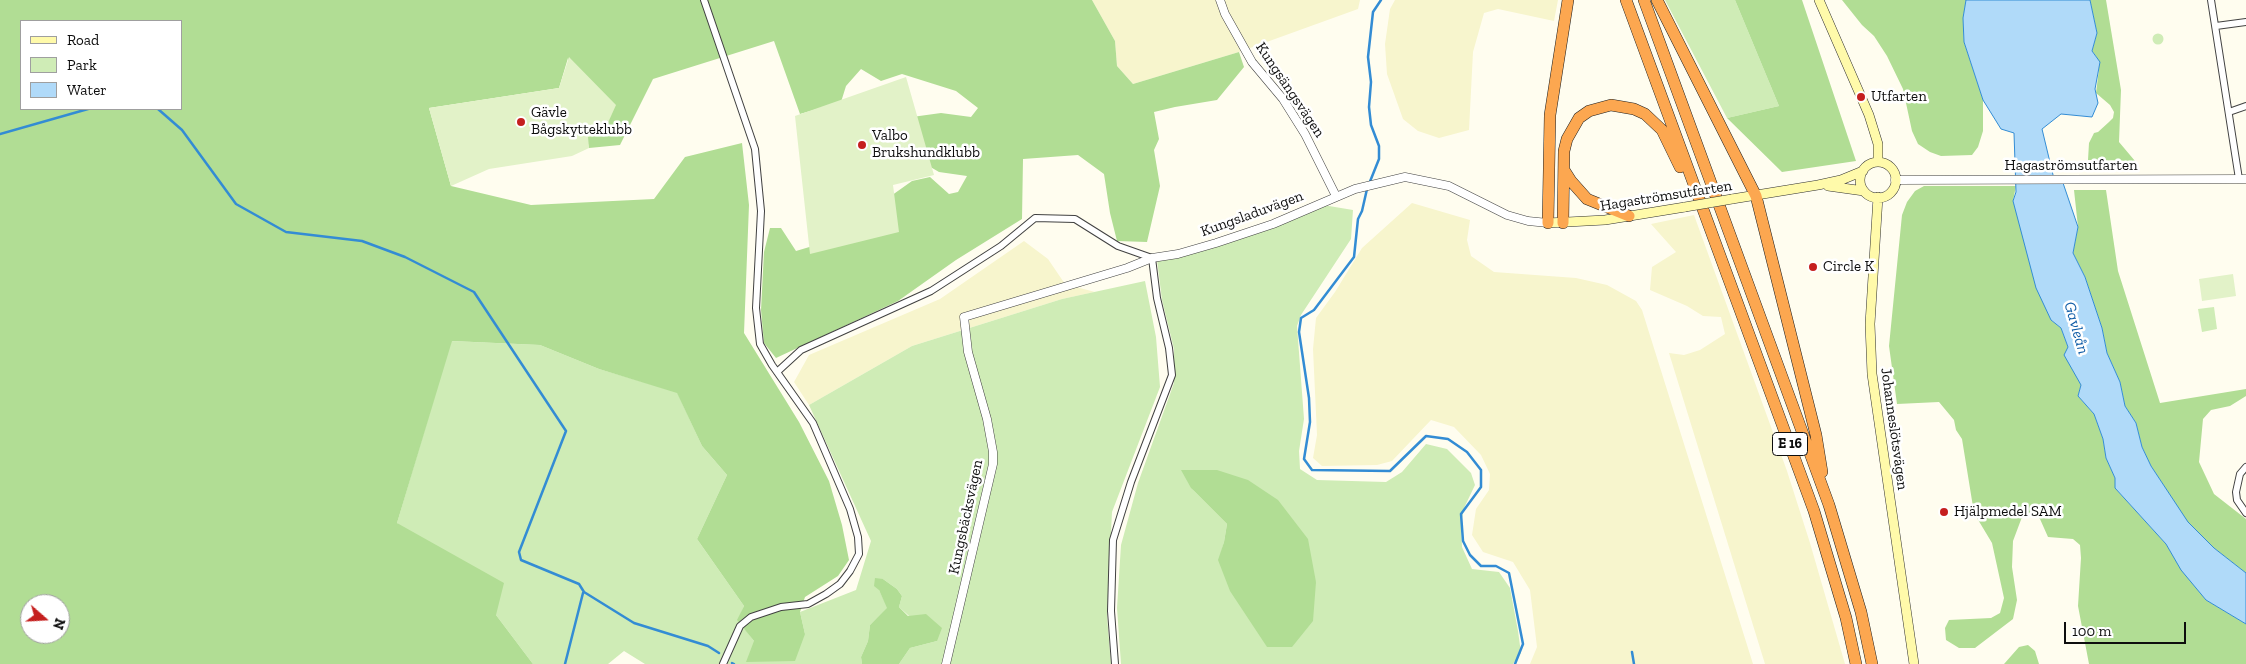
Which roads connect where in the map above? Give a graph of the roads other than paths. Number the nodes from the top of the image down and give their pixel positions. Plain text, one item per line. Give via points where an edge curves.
1 (704, 0) edge
2 (1220, 0) edge
3 (1568, 0) edge
4 (1626, 0) edge
5 (1644, 0) edge
6 (1657, 0) edge
7 (1819, 0) edge
8 (2211, 0) edge
9 (2246, 22) edge
10 (2216, 26) junction
11 (2246, 106) edge
12 (2228, 112) junction
13 (1878, 162) junction
14 (1564, 169) junction
15 (1863, 171) junction
16 (2242, 179) edge
17 (1896, 180) junction
18 (1818, 185) junction
19 (1864, 191) junction
20 (1336, 196) junction
21 (1756, 196) junction
22 (1878, 197) junction
23 (1629, 216) junction
24 (1548, 223) junction
25 (1563, 223) junction
26 (1710, 229) junction
27 (1152, 258) junction
28 (964, 317) joint
29 (777, 372) junction
30 (2246, 467) edge
31 (1828, 505) junction
32 (2246, 513) edge
33 (723, 664) edge
34 (946, 664) edge
35 (1115, 664) edge
36 (1856, 664) edge
37 (1872, 664) edge
38 (1914, 664) edge

1 - 29 street via 755,149 761,210 756,308 760,344
2 - 20 street, Kungsängsvägen via 1252,62 1283,99 1306,134
3 - 24 highway via 1550,115
4 - 26 highway, E 16
5 - 31 highway, E 16
6 - 21 highway
7 - 13 main road via 1869,115 1878,144
8 - 10 street
9 - 10 street
10 - 12 street
11 - 12 street
12 - 16 street
13 - 15 main road, Hagaströmsutfarten
13 - 17 main road via 1892,169
14 - 23 highway via 1587,199
14 - 25 highway
14 - 26 highway via 1566,139 1579,118 1589,111 1611,105 1634,108 1662,130
15 - 18 main road, Hagaströmsutfarten
15 - 19 main road via 1860,181
16 - 17 street, Hagaströmsutfarten
17 - 22 main road via 1888,194
18 - 19 main road, Hagaströmsutfarten
18 - 21 main road, Hagaströmsutfarten
19 - 22 main road, Hagaströmsutfarten
20 - 24 street, Kungsladuvägen via 1405,177 1449,186 1507,215
20 - 27 street, Kungsladuvägen via 1273,224 1178,254
21 - 23 main road, Hagaströmsutfarten, bridge
21 - 31 highway via 1816,436
22 - 38 main road, Johanneslötsvägen via 1870,324 1872,374
23 - 25 main road, Hagaströmsutfarten
24 - 25 main road, Hagaströmsutfarten
26 - 36 highway, E 16 via 1814,511 1844,608
27 - 28 street, Kungsladuvägen
27 - 29 street via 1118,246 1075,219 1035,218 1002,246 930,291 801,350
27 - 35 street via 1172,375 1131,482 1113,540 1111,611
28 - 34 street, Kungsbäcksvägen via 968,352 987,419 993,464
29 - 33 street via 813,423 825,448 850,510 859,554 845,577 826,594 808,604 781,607 751,617 740,626
30 - 32 street via 2240,474 2236,492 2237,500
31 - 37 highway, E 16 via 1861,612

